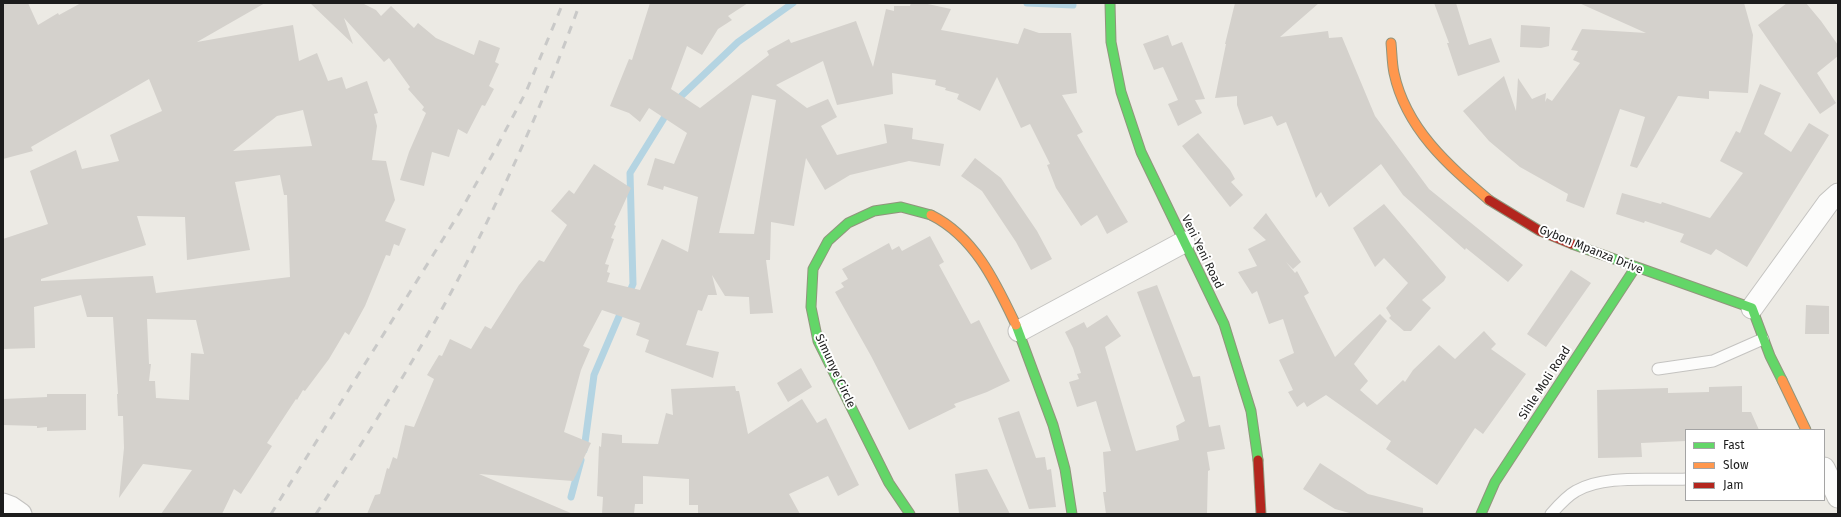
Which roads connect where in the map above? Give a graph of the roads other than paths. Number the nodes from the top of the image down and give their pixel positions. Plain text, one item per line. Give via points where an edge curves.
1 (1110, 3) edge
2 (1391, 43) dead end
3 (1838, 194) edge
4 (1184, 242) junction
5 (1634, 268) junction
6 (1752, 308) junction
7 (1019, 331) junction
8 (1763, 339) junction
9 (1658, 369) dead end
10 (1806, 429) edge
11 (1825, 470) edge
12 (1685, 479) edge
13 (1838, 497) edge
14 (3, 504) edge
15 (21, 514) edge
16 (910, 514) edge
17 (1072, 514) edge
18 (1261, 514) edge
19 (1481, 514) edge
20 (1551, 514) edge

1 - 4 street, Veni Yeni Road via 1112,42 1121,92 1141,152
2 - 5 street, Gybon Mpanza Drive via 1394,72 1402,100 1415,125 1449,166 1491,201 1540,231
3 - 6 street via 1828,203
4 - 7 street
4 - 18 street, Veni Yeni Road via 1224,324 1251,411 1260,479
5 - 6 street, Gybon Mpanza Drive
5 - 19 street, Sihle Moli Road via 1495,482
6 - 8 street
7 - 16 street, Simunye Circle via 998,286 976,251 953,229 932,215 901,207 874,211 848,223 828,241 813,269 810,307 818,341 889,483
7 - 17 street, Simunye Circle via 1053,425 1065,469
8 - 9 lane via 1713,361
8 - 10 street
11 - 13 street
12 - 20 lane via 1615,480 1595,483 1576,491
14 - 15 street

